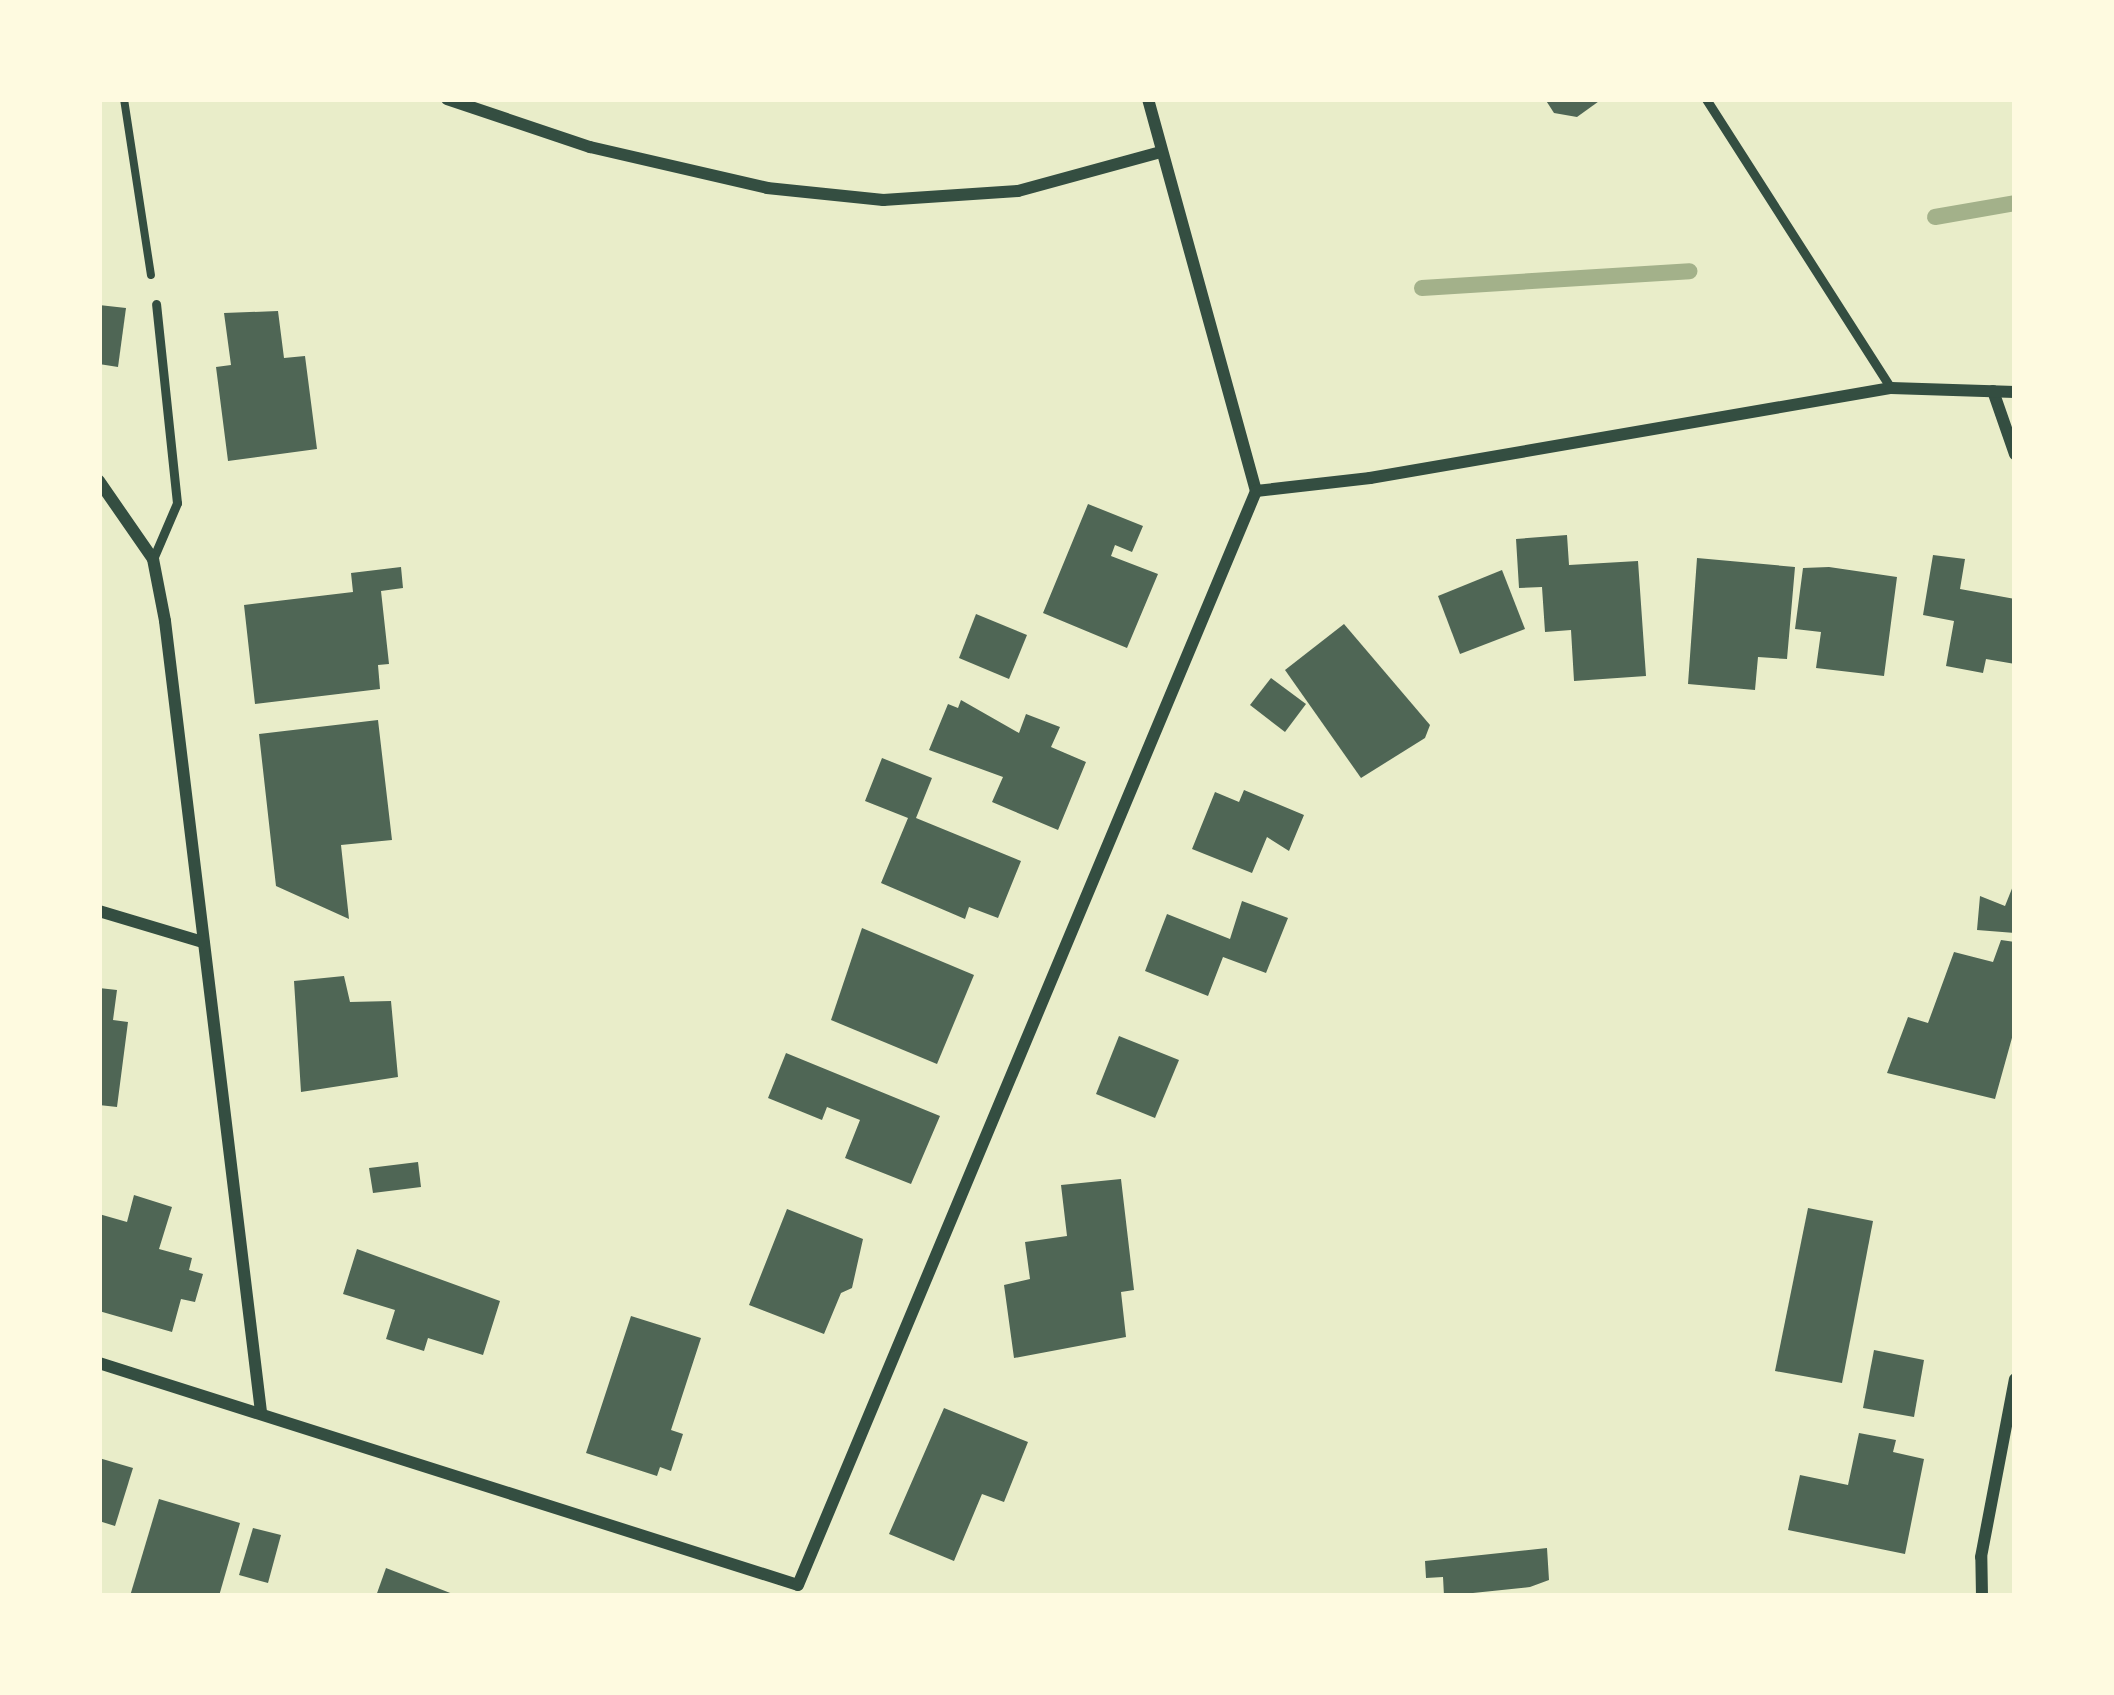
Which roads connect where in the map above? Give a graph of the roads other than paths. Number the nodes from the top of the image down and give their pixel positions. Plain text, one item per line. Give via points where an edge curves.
1 (447, 99) edge
2 (1148, 99) edge
3 (1706, 99) edge
4 (1161, 152) junction
5 (156, 304) road end
6 (1891, 388) junction
7 (1993, 391) junction
8 (2015, 392) edge
9 (2015, 454) edge
10 (99, 481) edge
11 (1256, 490) junction
12 (153, 559) junction
13 (99, 911) edge
14 (203, 942) junction
15 (99, 1363) edge
16 (2015, 1379) edge
17 (261, 1412) junction
18 (797, 1591) edge
19 (1982, 1596) edge

1 - 4 street via 590,147 767,188 883,200 1018,191
2 - 4 street
3 - 6 lane
4 - 11 street
5 - 12 lane via 177,503
6 - 7 street
6 - 11 street via 1370,478
7 - 8 street
7 - 9 street
10 - 12 street
11 - 18 street
12 - 14 street
13 - 14 street
14 - 17 street
15 - 17 street
16 - 19 street via 1981,1557
17 - 18 street

